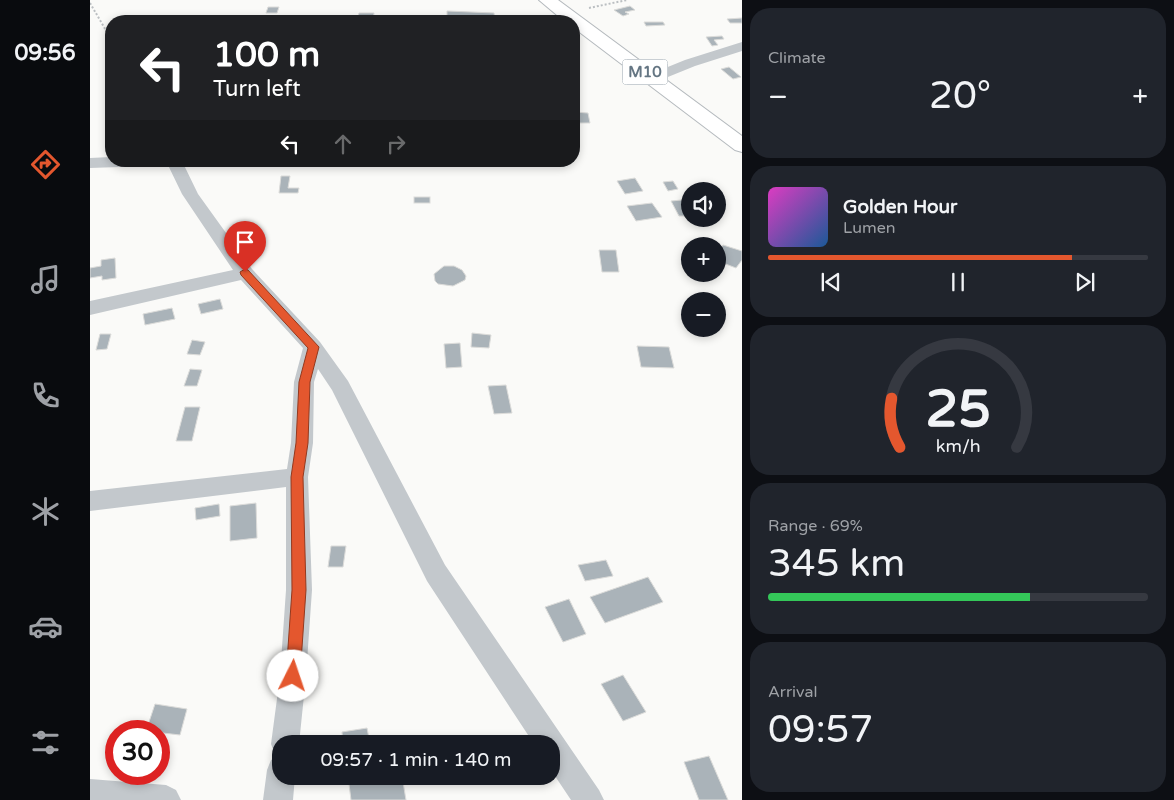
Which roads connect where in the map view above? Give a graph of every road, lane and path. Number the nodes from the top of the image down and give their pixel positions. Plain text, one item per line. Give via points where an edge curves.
1 (547, 0) edge
2 (627, 0) edge
3 (90, 3) edge
4 (566, 15) edge
5 (570, 15) edge
6 (580, 25) edge
7 (105, 29) edge
8 (742, 46) edge
9 (653, 78) junction
10 (742, 146) edge
11 (105, 162) edge
12 (90, 163) edge
13 (177, 167) edge
14 (245, 272) junction
15 (90, 308) edge
16 (313, 347) junction
17 (297, 477) junction
18 (90, 501) edge
19 (285, 735) edge
20 (545, 735) edge
21 (560, 757) edge
22 (280, 785) edge
23 (90, 794) edge
24 (166, 800) edge
25 (278, 800) edge
26 (589, 800) edge

1 - 4 main road, M10
2 - 5 path
3 - 7 path
6 - 9 main road, M10
8 - 9 street
9 - 10 main road, M10
11 - 12 street
13 - 14 street via 190,194
14 - 15 street
14 - 16 street
16 - 17 street via 304,382
16 - 20 street via 341,386 436,573
17 - 18 street
17 - 19 street via 299,590
21 - 26 street
22 - 25 street
23 - 24 street

